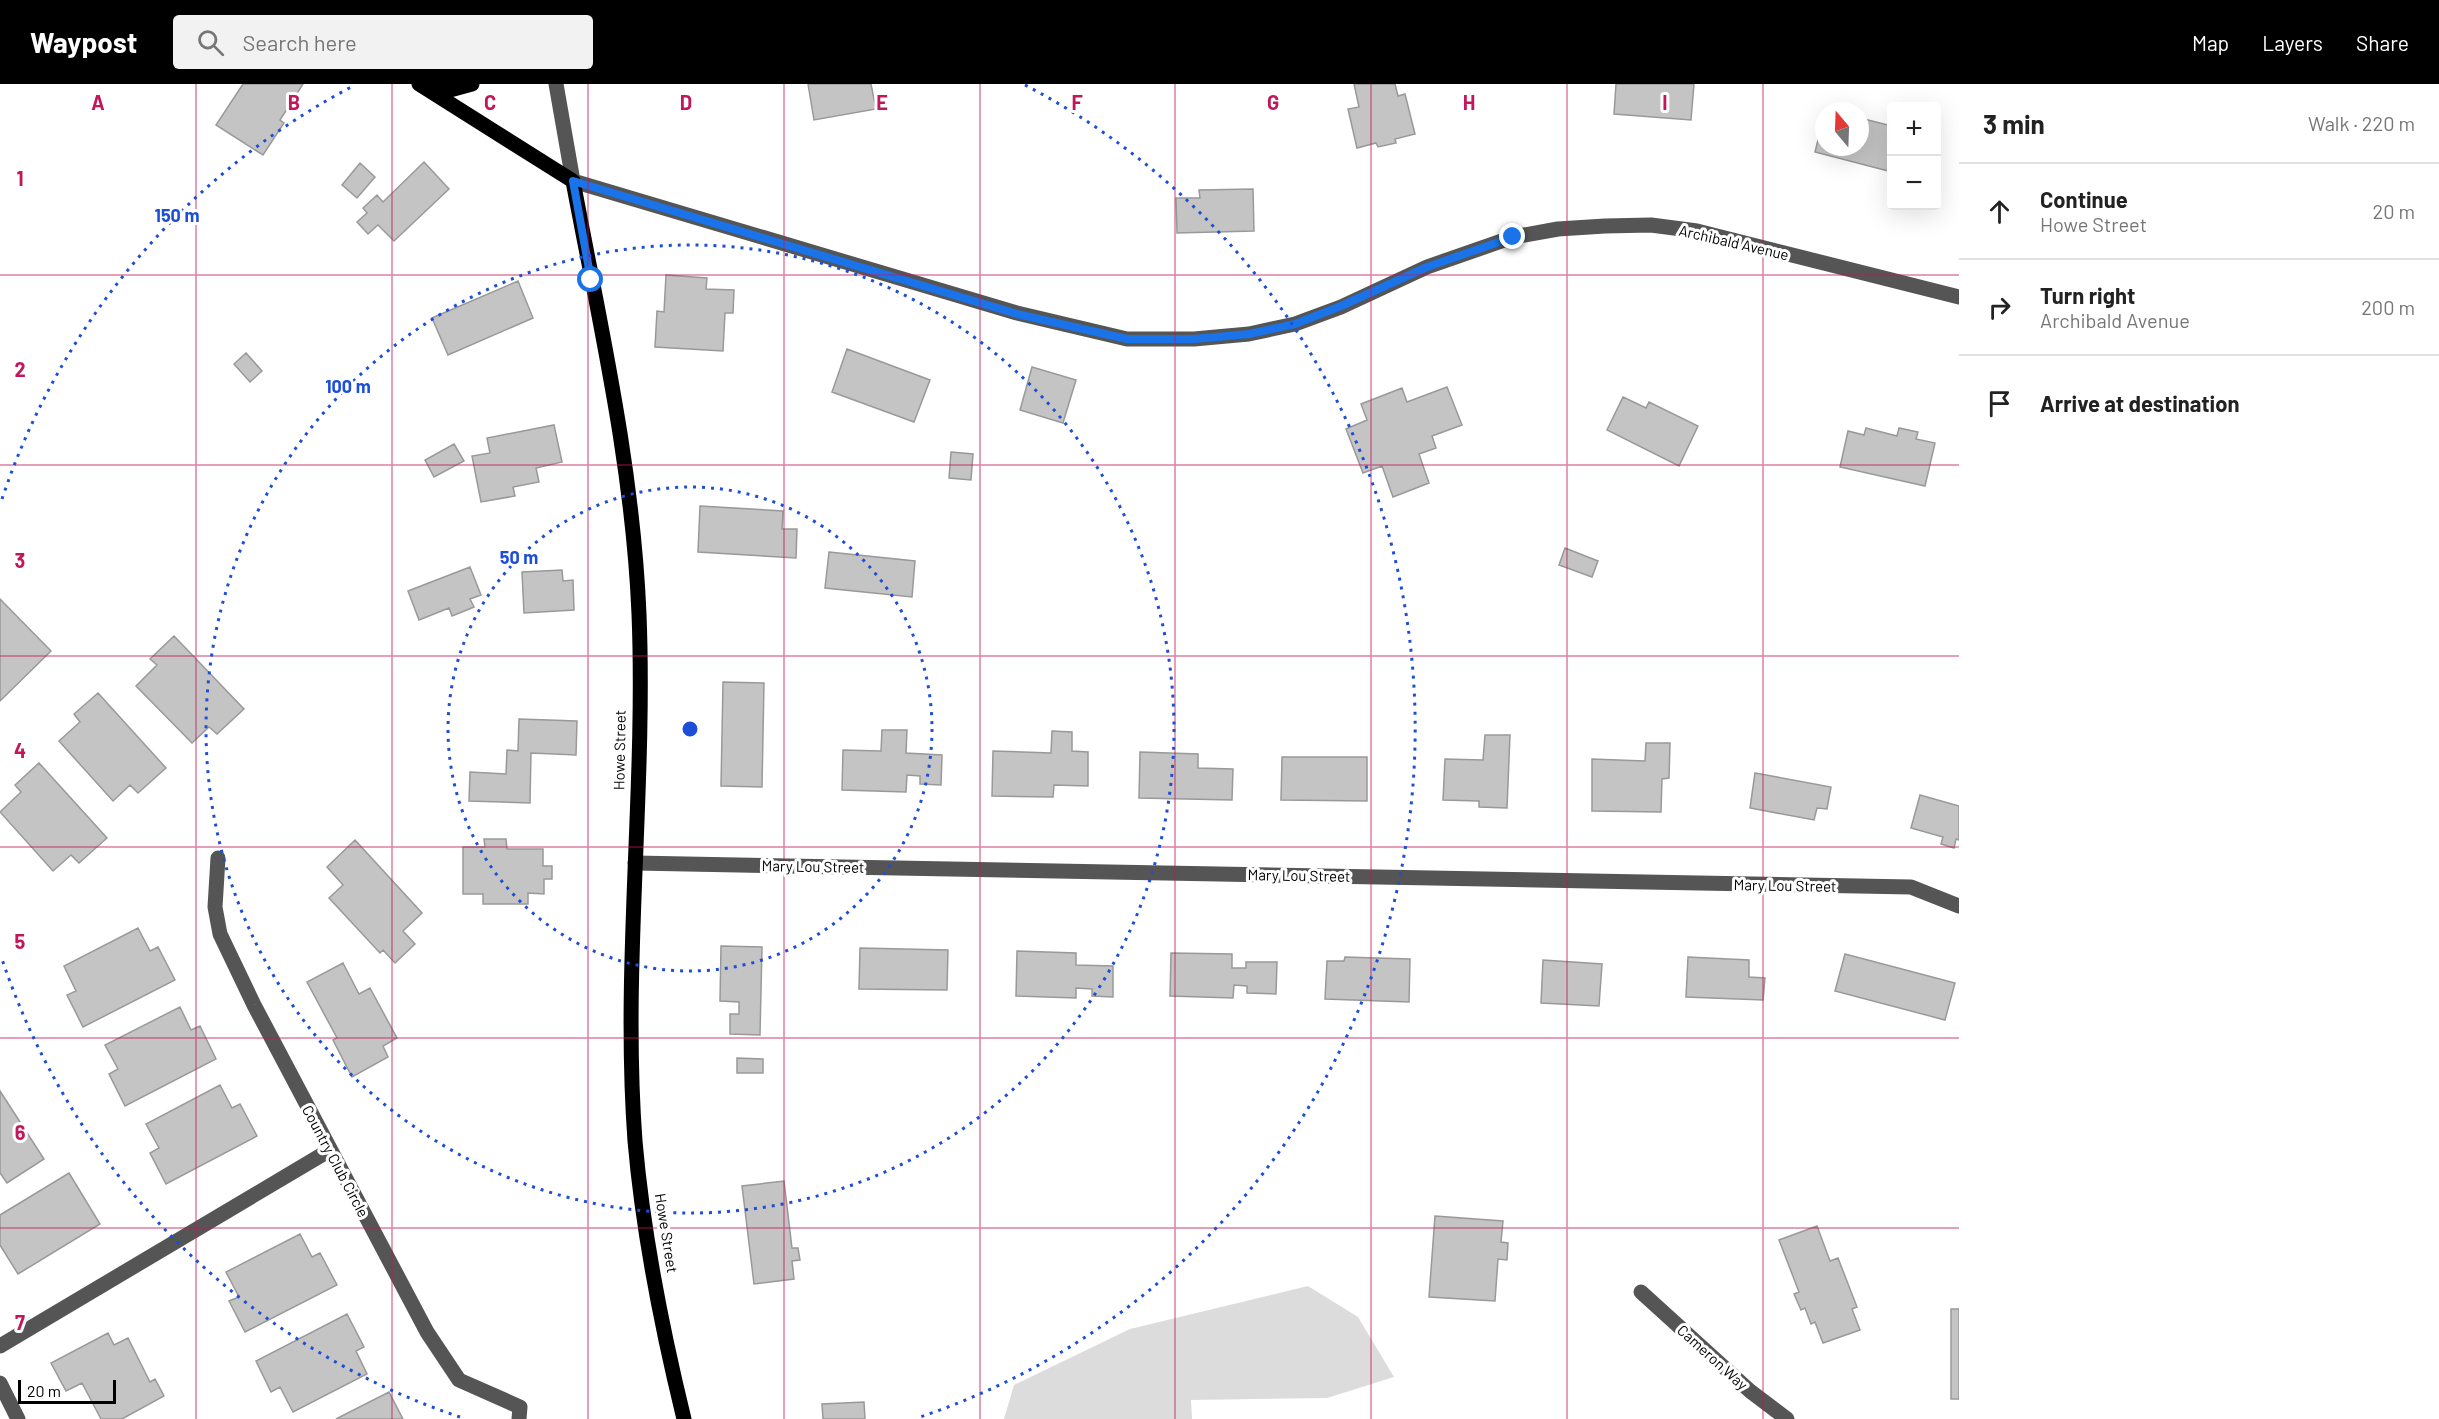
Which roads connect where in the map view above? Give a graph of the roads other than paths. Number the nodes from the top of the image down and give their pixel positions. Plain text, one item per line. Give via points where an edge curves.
1 (472, 84) edge
2 (556, 84) edge
3 (422, 86) edge
4 (573, 181) junction
5 (1959, 297) edge
6 (218, 858) dead end
7 (635, 863) junction
8 (1959, 906) edge
9 (330, 1150) junction
10 (1641, 1292) dead end
11 (0, 1346) edge
12 (0, 1383) edge
13 (18, 1419) edge
14 (519, 1419) edge
15 (684, 1419) edge
16 (1787, 1419) edge

1 - 3 main road via 450,90
2 - 4 street, Howe Street
3 - 4 main road
4 - 5 street, Archibald Avenue via 1017,314 1127,339 1194,339 1249,334 1295,324 1427,267 1513,237 1605,226 1651,225 1697,231
4 - 7 main road, Howe Street via 628,480 635,556 639,617
6 - 9 street, Country Club Circle via 215,907 220,934
7 - 8 street, Mary Lou Street via 1911,887
7 - 15 main road, Howe Street via 635,1141 650,1249
9 - 11 street
9 - 14 street, Country Club Circle via 427,1332 459,1380 520,1407
10 - 16 street, Cameron Way via 1750,1391
12 - 13 street

